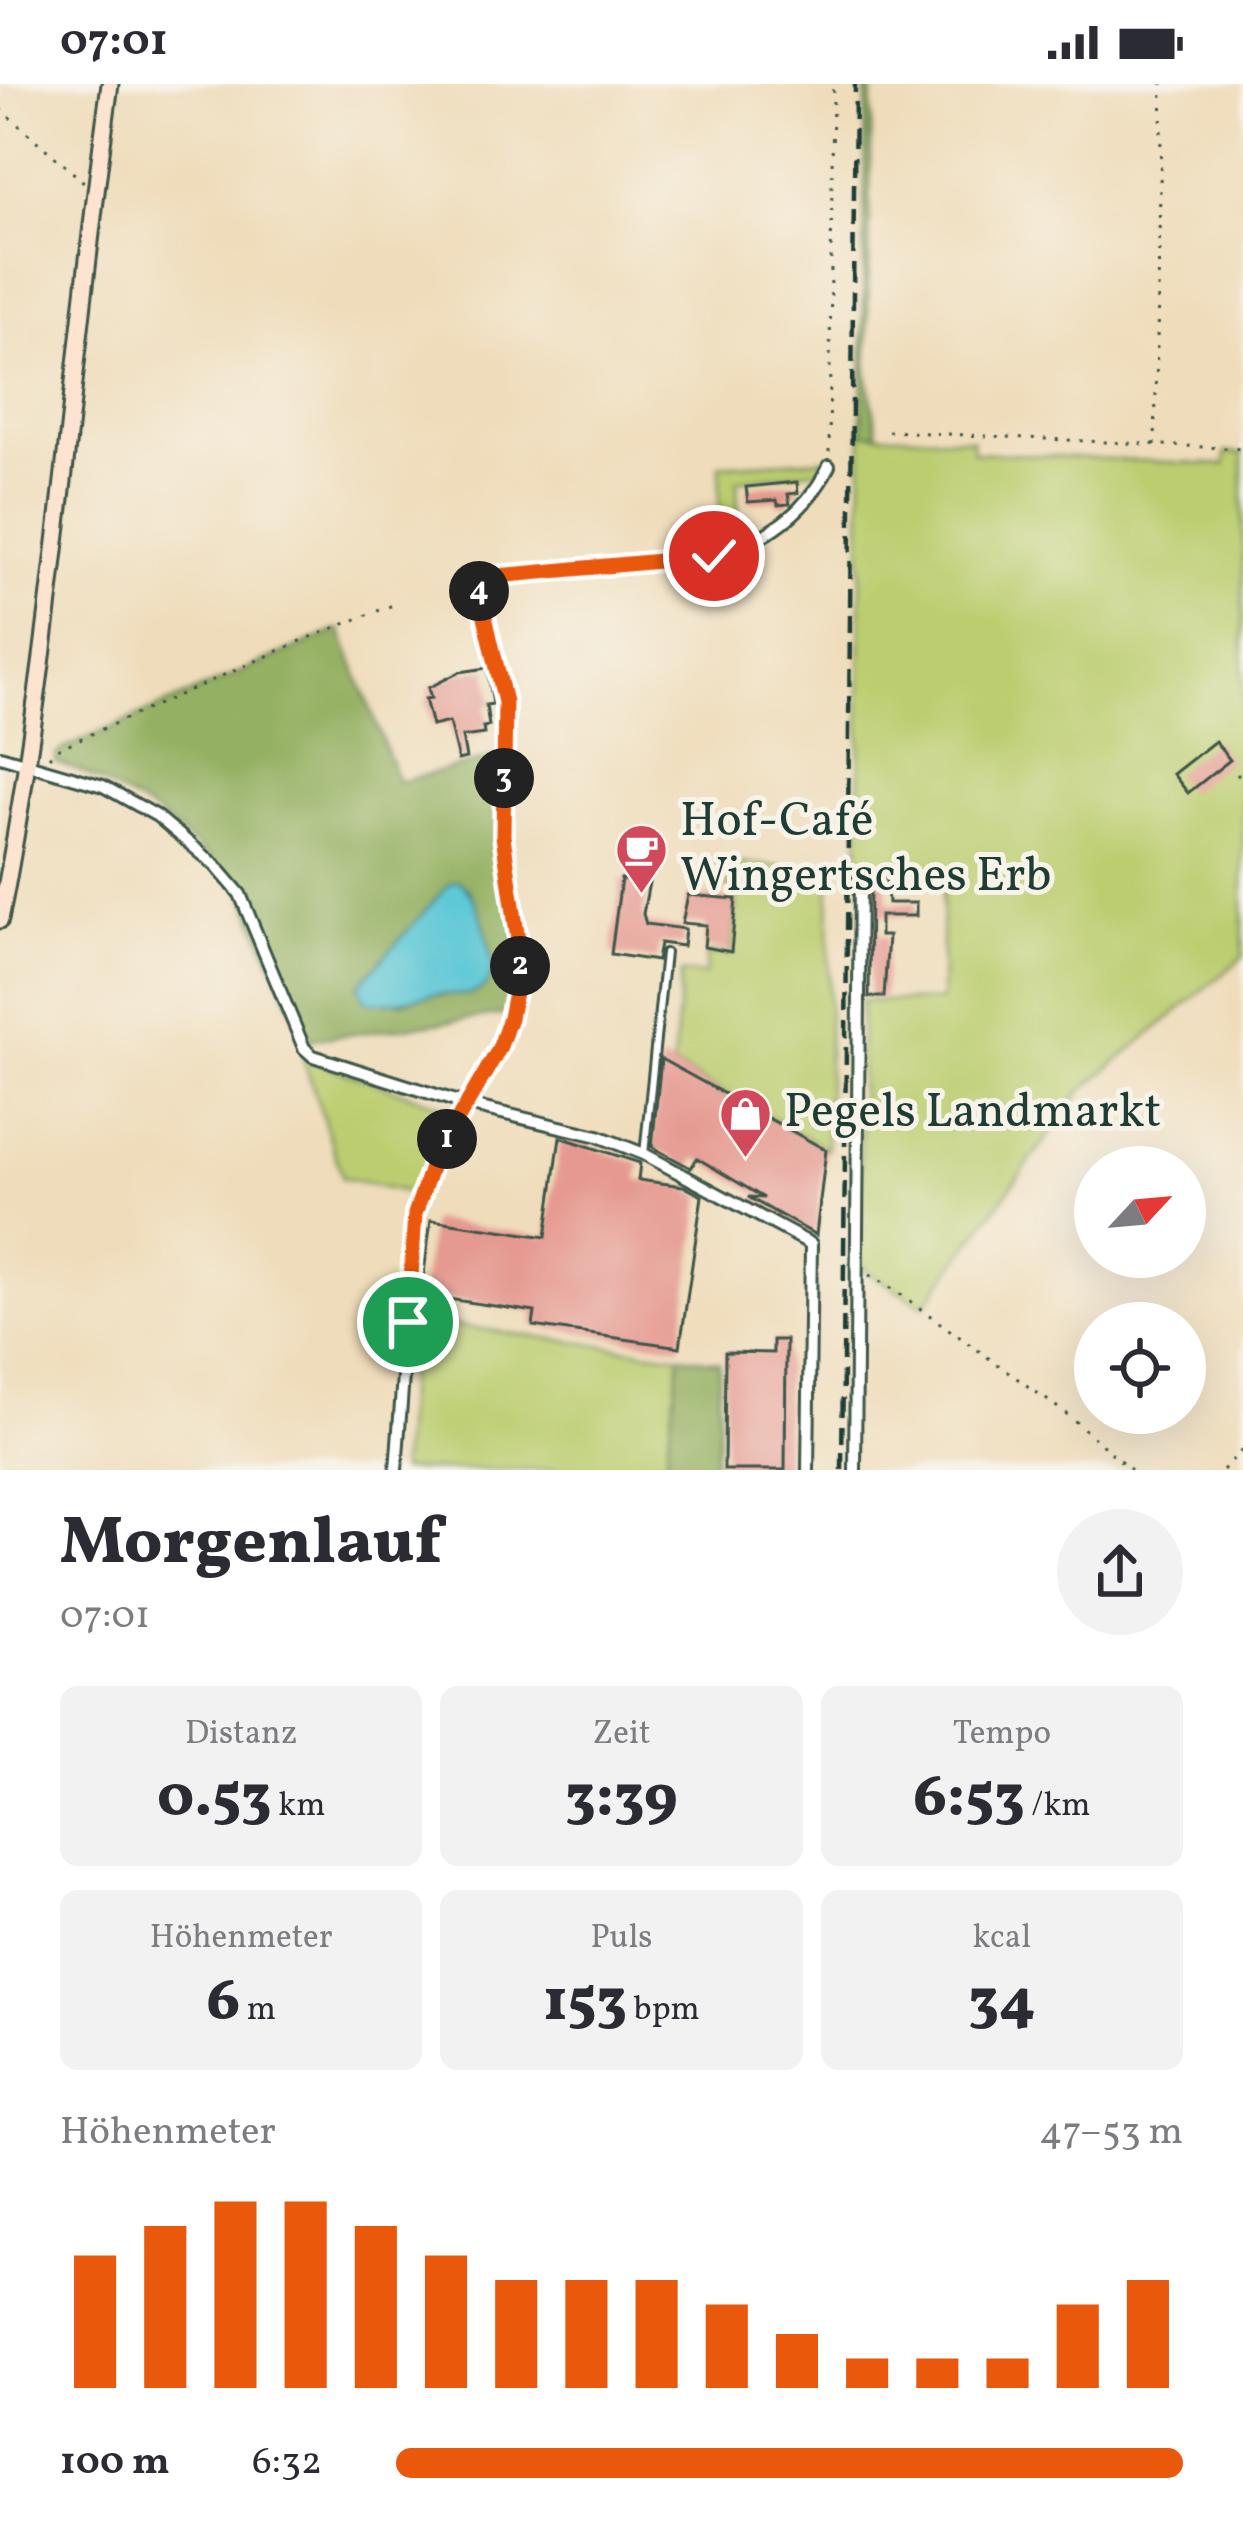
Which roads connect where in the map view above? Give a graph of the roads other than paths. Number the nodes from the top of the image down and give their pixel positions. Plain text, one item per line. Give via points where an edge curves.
1 (110, 84) edge
2 (829, 466) road end
3 (0, 756) edge
4 (33, 767) junction
5 (860, 874) dead end
6 (0, 920) edge
7 (665, 953) dead end
8 (468, 1105) junction
9 (644, 1154) junction
10 (396, 1470) edge
11 (808, 1470) edge
12 (855, 1470) edge

1 - 4 street
2 - 8 street via 778,529 743,548 476,578 505,702 503,836 521,961 499,1049
3 - 4 street
4 - 6 street
4 - 8 street via 103,786 157,816 215,865 240,894 313,1056
5 - 12 street
7 - 9 lane
8 - 9 street
8 - 10 street via 433,1162 415,1214
9 - 11 street via 811,1244

